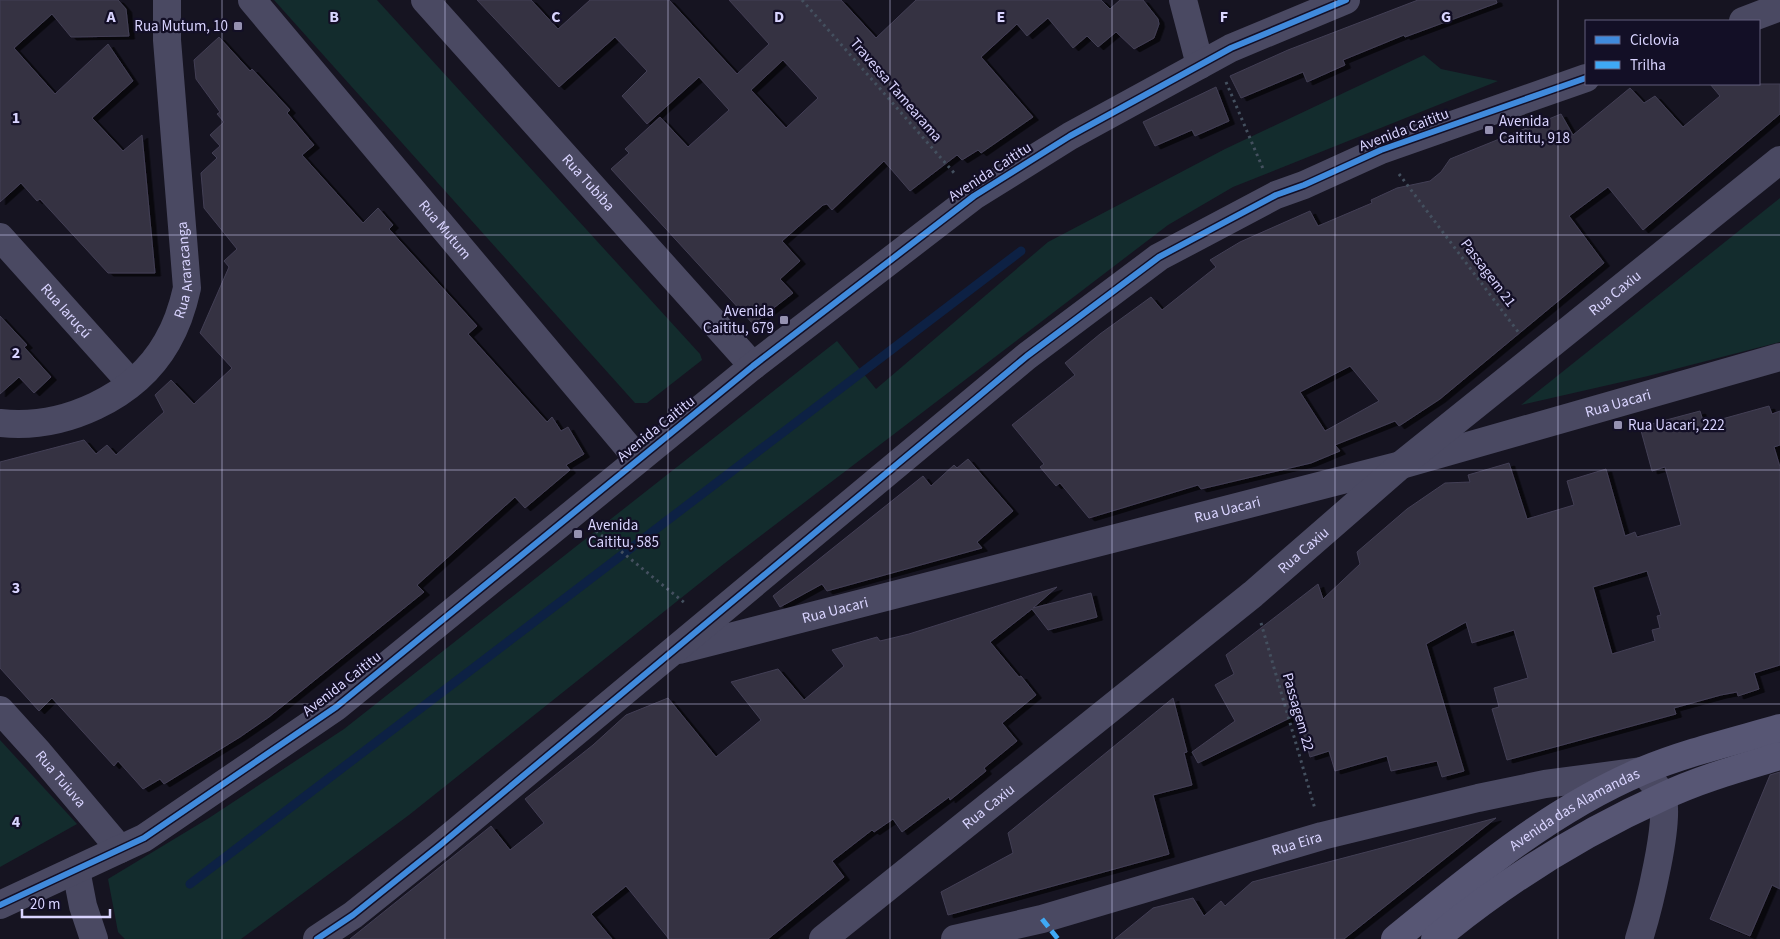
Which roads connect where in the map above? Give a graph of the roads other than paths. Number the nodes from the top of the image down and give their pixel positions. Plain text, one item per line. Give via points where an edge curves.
1 (167, 0) edge
2 (252, 0) edge
3 (424, 0) edge
4 (1182, 0) edge
5 (1346, 0) edge
6 (1780, 7) edge
7 (1746, 20) edge
8 (1208, 60) junction
9 (1585, 78) edge
10 (1780, 160) edge
11 (0, 237) edge
12 (1780, 357) edge
13 (753, 366) junction
14 (131, 383) junction
15 (0, 423) edge
16 (638, 459) junction
17 (1401, 466) junction
18 (673, 651) junction
19 (0, 710) edge
20 (1780, 728) edge
21 (1780, 756) edge
22 (1643, 771) junction
23 (1663, 796) junction
24 (120, 849) junction
25 (76, 870) junction
26 (0, 905) edge
27 (94, 939) edge
28 (317, 939) edge
29 (823, 939) edge
30 (955, 939) edge
31 (1395, 939) edge
32 (1435, 939) edge
33 (1639, 939) edge

1 - 14 street, Rua Araracanga via 167,40 187,288 182,309 167,342
2 - 16 street, Rua Mutum
3 - 13 street, Rua Tubiba
4 - 8 street
5 - 8 street, Avenida Caititu
6 - 7 street
8 - 13 street, Avenida Caititu via 1070,136 974,196
9 - 18 street, Avenida Caititu via 1381,150 1304,186 1276,195 1158,258 1027,356
10 - 17 street, Rua Caxiu
11 - 14 street, Rua Iaruçú
12 - 17 street, Rua Uacari
13 - 16 street, Avenida Caititu
14 - 15 street, Rua Araracanga via 91,409 47,423
16 - 24 street, Avenida Caititu via 336,707 144,838
17 - 18 street, Rua Uacari
17 - 29 street, Rua Caxiu via 1253,594
18 - 28 street, Avenida Caititu via 360,909
19 - 24 street, Rua Tuiuva
20 - 22 street, Avenida das Alamandas
21 - 23 street, Avenida das Alamandas
22 - 23 street
22 - 30 street, Rua Eira via 1545,784 1322,836 1042,919
22 - 31 street, Avenida das Alamandas via 1574,806 1525,836
23 - 32 street, Avenida das Alamandas via 1568,844 1520,875
23 - 33 street via 1663,834 1649,910
24 - 25 street, Avenida Caititu
25 - 26 street, Avenida Caititu
25 - 27 street

